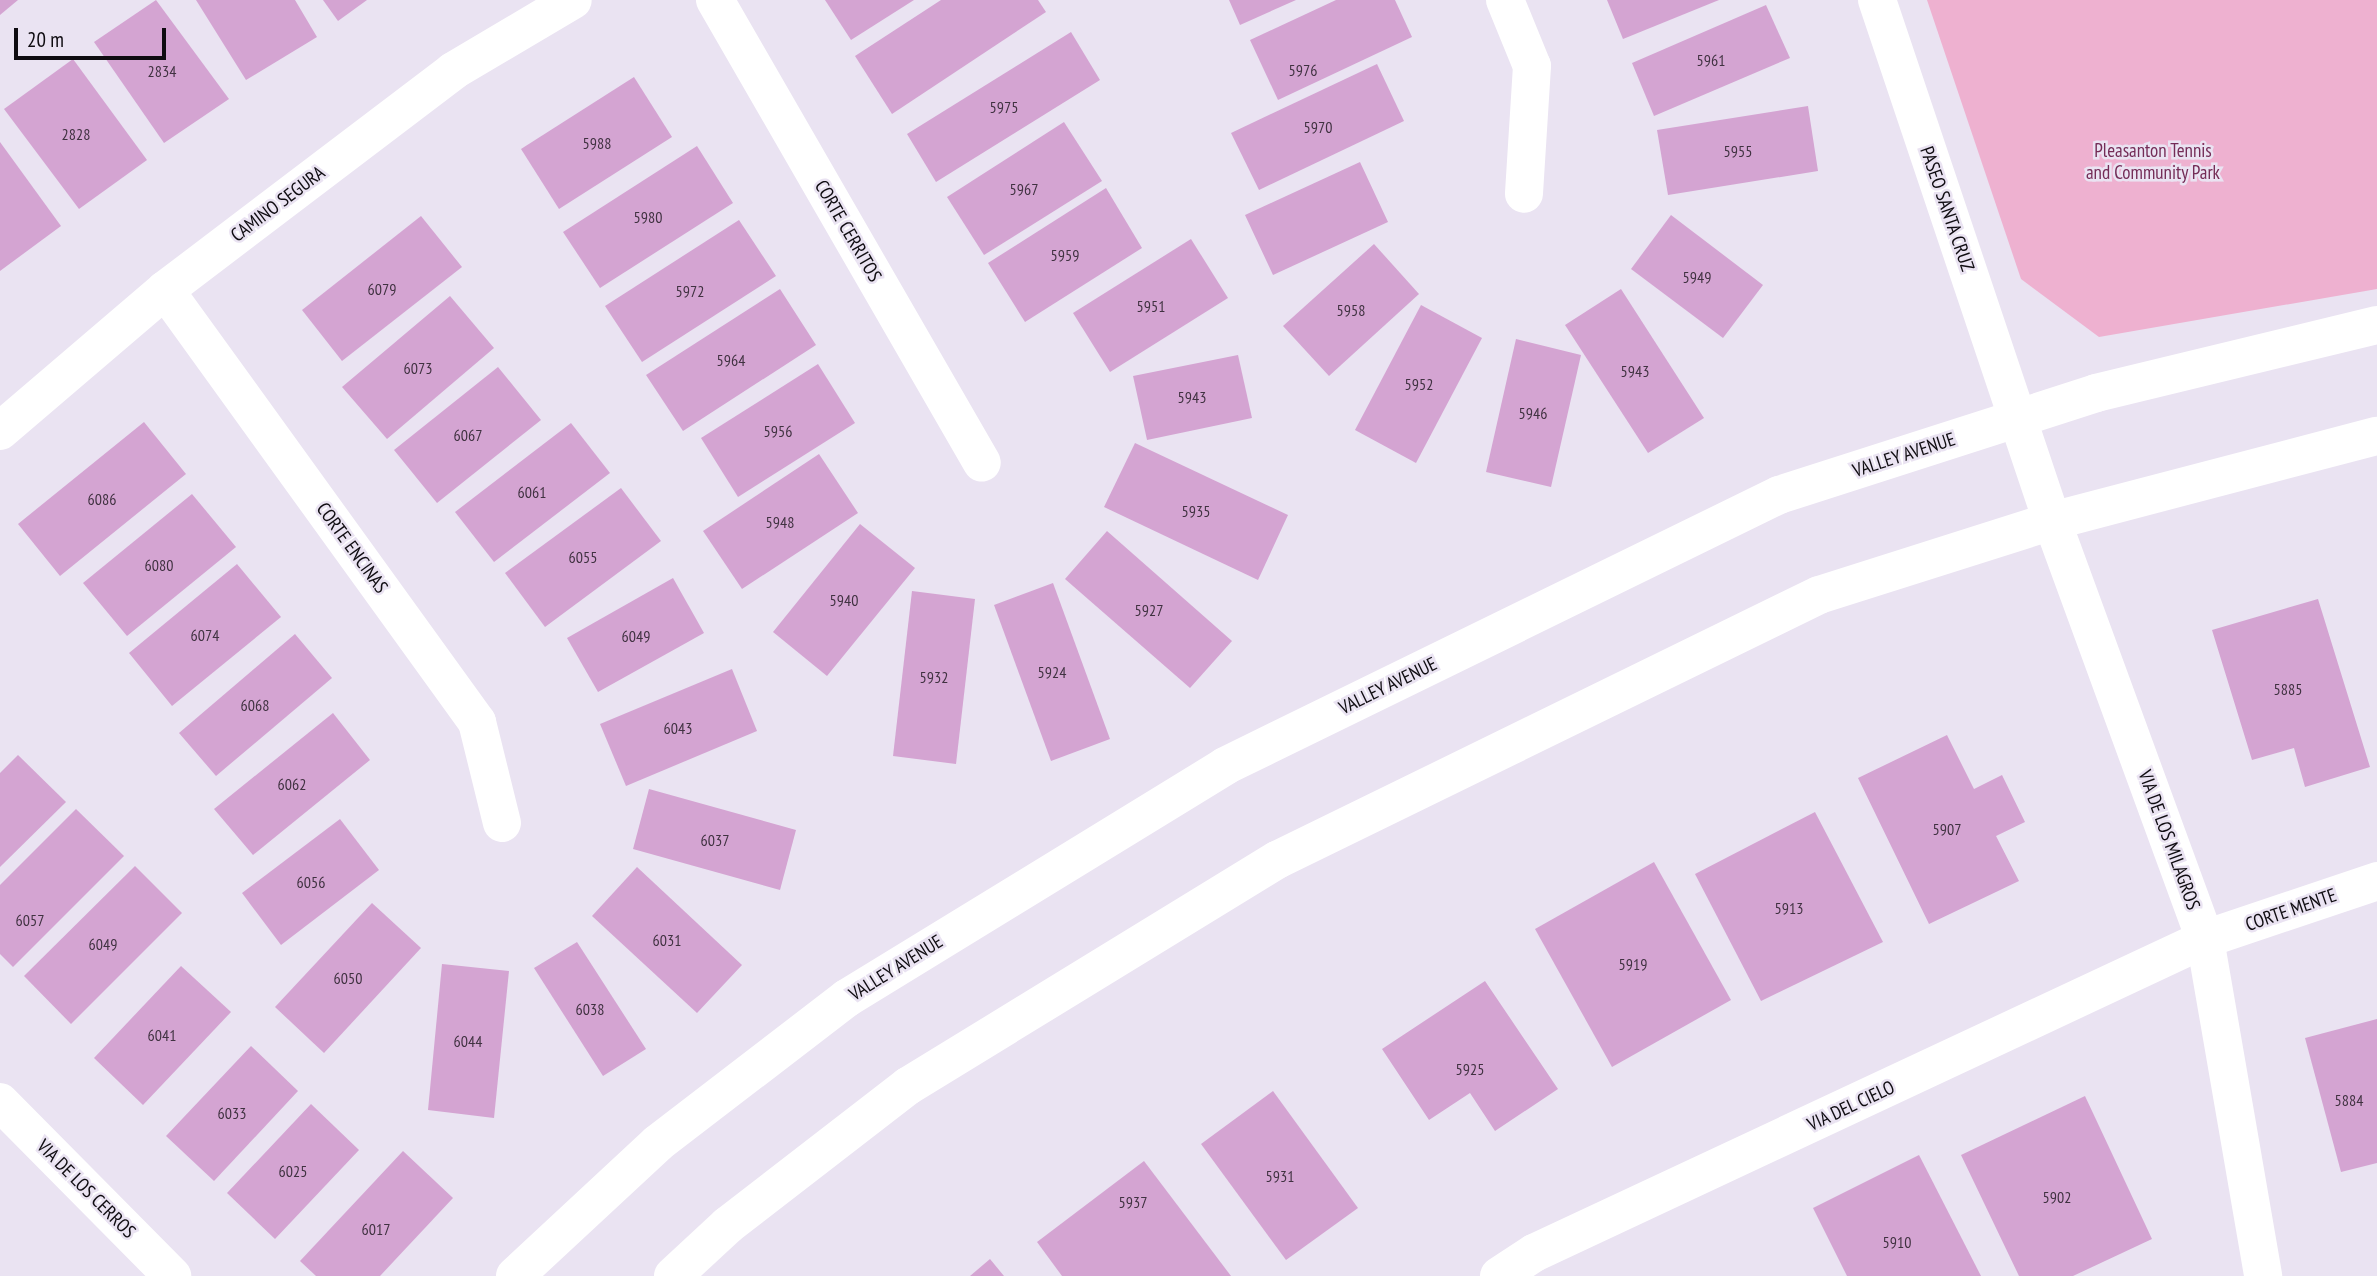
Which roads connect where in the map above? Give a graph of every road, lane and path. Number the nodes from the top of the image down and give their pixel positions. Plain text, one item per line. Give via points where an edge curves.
1 (573, 0) edge
2 (715, 0) edge
3 (1506, 0) edge
4 (1877, 0) edge
5 (1524, 194) dead end
6 (165, 290) junction
7 (2377, 324) edge
8 (2018, 418) junction
9 (0, 431) edge
10 (2377, 436) edge
11 (982, 463) dead end
12 (2052, 521) junction
13 (502, 823) dead end
14 (2377, 881) edge
15 (2205, 939) junction
16 (0, 1102) edge
17 (172, 1276) edge
18 (515, 1276) edge
19 (673, 1276) edge
20 (1499, 1276) edge
21 (2263, 1276) edge

1 - 6 street, CAMINO SEGURA via 453,71
2 - 11 street, CORTE CERRITOS
3 - 5 street via 1532,66
4 - 8 street, PASEO SANTA CRUZ
6 - 9 street, CAMINO SEGURA
6 - 13 street, CORTE ENCINAS via 477,722
7 - 8 street, VALLEY AVENUE
8 - 12 street, VIA DE LOS MILAGROS
8 - 18 street, VALLEY AVENUE via 1779,495 1225,766 847,998 658,1143
10 - 12 street
12 - 15 street, VIA DE LOS MILAGROS
12 - 19 street via 1819,595 1278,860 908,1086 728,1225
14 - 15 street, CORTE MENTE
15 - 20 street, VIA DEL CIELO via 1534,1253
15 - 21 street, VIA DE LOS MILAGROS
16 - 17 street, VIA DE LOS CERROS

